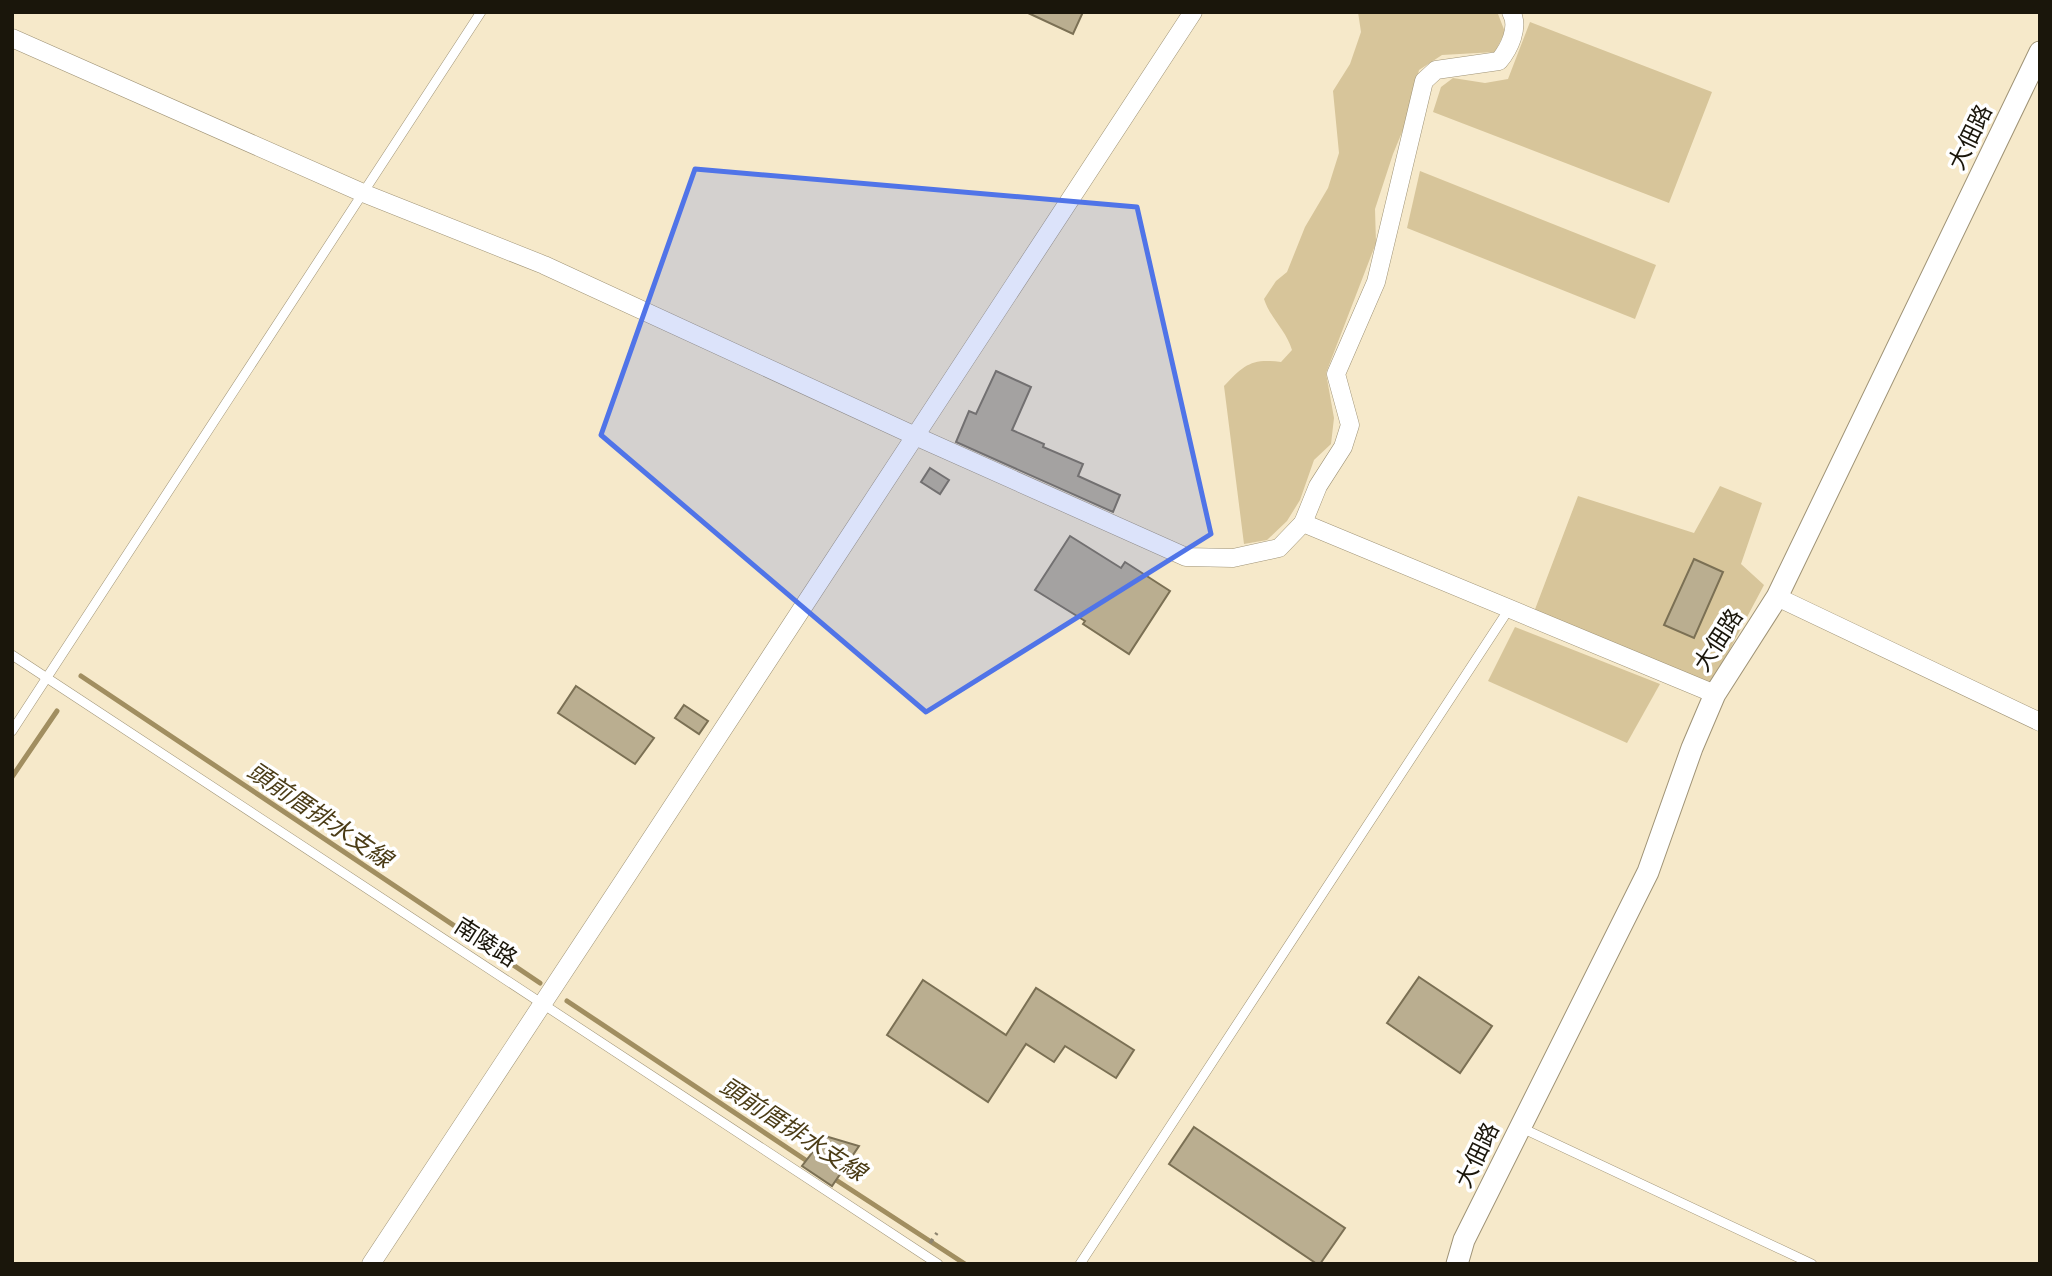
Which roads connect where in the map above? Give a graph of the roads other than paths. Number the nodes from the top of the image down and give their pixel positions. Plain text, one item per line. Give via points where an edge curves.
1 (481, 12) edge
2 (1193, 12) edge
3 (1511, 12) edge
4 (12, 38) edge
5 (2039, 58) edge
6 (363, 193) junction
7 (913, 435) junction
8 (1303, 523) junction
9 (1777, 597) junction
10 (1509, 609) junction
11 (12, 655) edge
12 (48, 678) junction
13 (1715, 694) junction
14 (2040, 722) edge
15 (12, 731) edge
16 (544, 1003) junction
17 (1520, 1128) junction
18 (371, 1264) edge
19 (938, 1264) edge
20 (1080, 1264) edge
21 (1457, 1264) edge
22 (1812, 1264) edge

1 - 6 lane
2 - 7 street
3 - 8 street via 1512,37 1499,61 1436,70 1424,81 1376,282 1336,374 1350,425
4 - 6 street
5 - 9 street, 大佃路
6 - 7 street via 544,265
6 - 12 lane
7 - 8 street via 1186,556 1233,558 1279,548
7 - 16 street
8 - 10 street
9 - 13 street, 大佃路
9 - 14 street
10 - 13 street
10 - 20 lane
11 - 12 lane, 南陵路
12 - 15 lane
12 - 16 lane, 南陵路
13 - 17 street, 大佃路 via 1647,872
16 - 18 street
16 - 19 lane, 南陵路
17 - 21 street, 大佃路 via 1464,1240
17 - 22 lane

